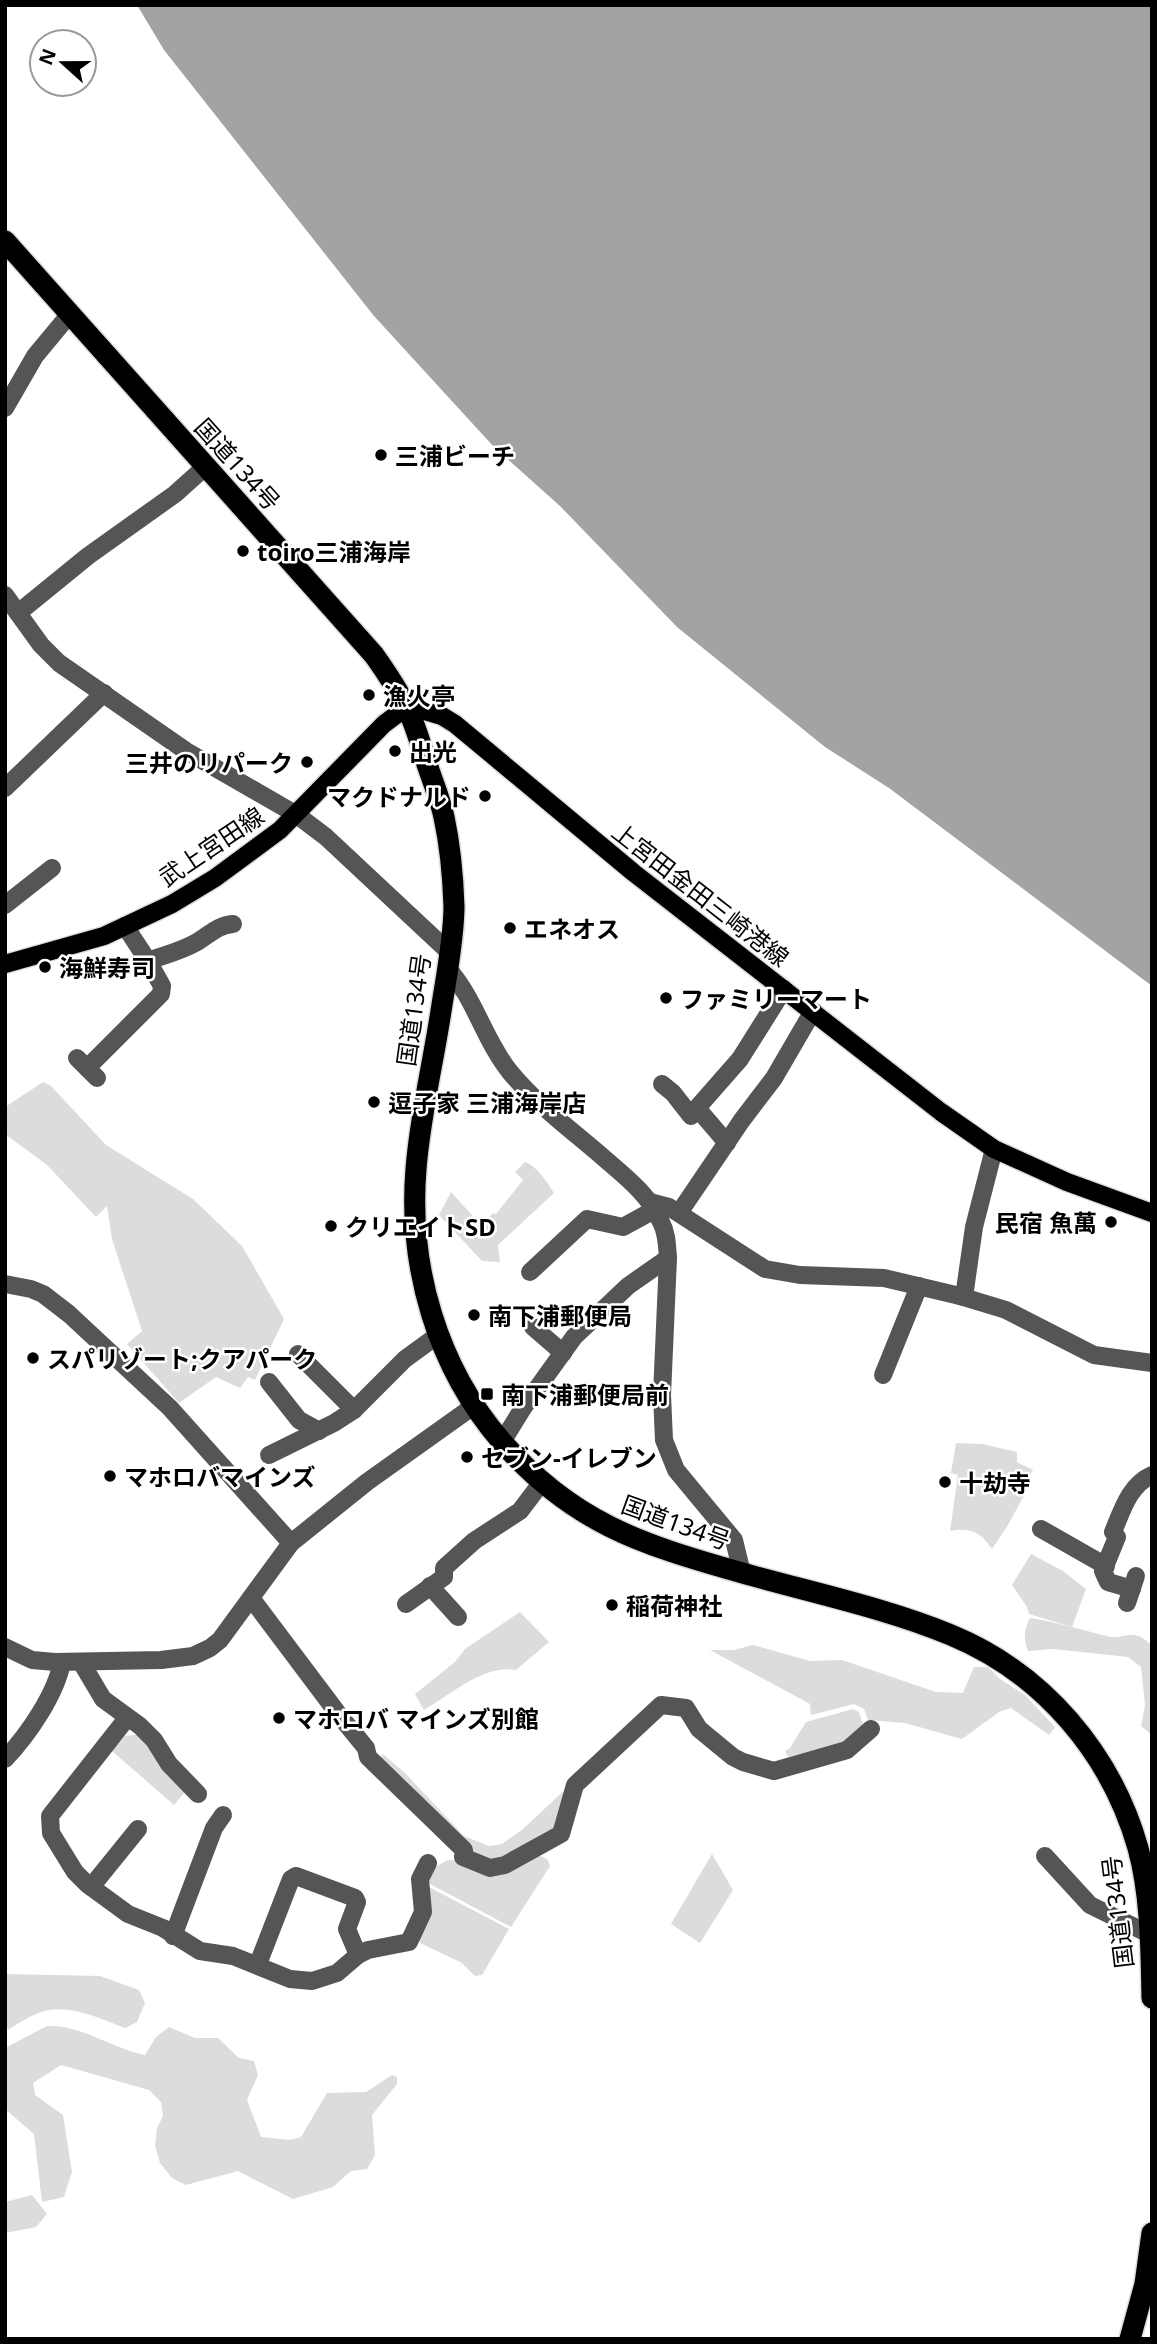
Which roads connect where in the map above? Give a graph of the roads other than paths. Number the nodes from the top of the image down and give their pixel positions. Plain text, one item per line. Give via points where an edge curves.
1 (5, 241) edge
2 (69, 315) junction
3 (5, 408) edge
4 (205, 467) junction
5 (5, 594) edge
6 (18, 613) junction
7 (104, 693) junction
8 (408, 710) junction
9 (5, 788) edge
10 (297, 815) junction
11 (52, 868) dead end
12 (5, 905) edge
13 (233, 924) dead end
14 (125, 926) junction
15 (448, 960) junction
16 (148, 961) junction
17 (5, 964) edge
18 (784, 989) junction
19 (813, 1011) junction
20 (87, 1068) dead end
21 (662, 1084) dead end
22 (697, 1108) junction
23 (727, 1143) junction
24 (994, 1149) junction
25 (652, 1206) junction
26 (679, 1213) junction
27 (1152, 1213) edge
28 (668, 1258) junction
29 (530, 1272) dead end
30 (5, 1284) edge
31 (919, 1286) junction
32 (964, 1297) junction
33 (533, 1326) dead end
34 (438, 1335) junction
35 (562, 1353) junction
36 (298, 1354) dead end
37 (1152, 1363) edge
38 (883, 1364) dead end
39 (269, 1381) dead end
40 (475, 1405) junction
41 (354, 1410) junction
42 (319, 1431) junction
43 (502, 1442) junction
44 (269, 1455) dead end
45 (1152, 1475) edge
46 (542, 1482) junction
47 (1041, 1530) dead end
48 (291, 1543) junction
49 (1106, 1566) junction
50 (742, 1573) junction
51 (430, 1586) junction
52 (1132, 1589) dead end
53 (251, 1598) junction
54 (405, 1604) dead end
55 (458, 1617) dead end
56 (6, 1651) edge
57 (62, 1662) junction
58 (81, 1662) junction
59 (127, 1718) junction
60 (871, 1729) dead end
61 (5, 1759) edge
62 (198, 1794) dead end
63 (223, 1815) dead end
64 (137, 1828) dead end
65 (1045, 1856) dead end
66 (428, 1863) dead end
67 (91, 1887) junction
68 (1149, 1923) edge
69 (173, 1936) junction
70 (358, 1955) junction
71 (258, 1964) junction
72 (1152, 1998) edge
73 (1152, 2233) edge
74 (1130, 2339) edge

1 - 2 highway, 国道134号
2 - 3 street via 35,356
2 - 4 highway, 国道134号
4 - 6 street via 175,495 88,556
4 - 8 highway, 国道134号 via 374,655
5 - 6 street
6 - 7 street via 59,663
7 - 9 street
7 - 10 street via 186,751
8 - 10 main road, 武上宮田線 via 384,724
8 - 15 highway, 国道134号 via 444,816 454,909
8 - 18 main road, 上宮田金田三崎港線 via 425,710 455,724 625,866
10 - 14 main road, 武上宮田線 via 215,878
10 - 15 street via 326,837
11 - 12 street
13 - 16 street via 224,924 197,942
14 - 16 street
14 - 17 main road, 武上宮田線
15 - 25 street via 491,1045 511,1073
15 - 34 highway, 国道134号 via 415,1194 422,1279
16 - 20 street via 162,986 161,994
18 - 19 main road, 上宮田金田三崎港線
18 - 22 street via 740,1059
19 - 23 street via 774,1078
19 - 24 main road, 上宮田金田三崎港線
21 - 22 street via 691,1116
22 - 23 street
23 - 26 street
24 - 27 main road, 上宮田金田三崎港線 via 1066,1182
24 - 32 street via 974,1227
25 - 26 street via 667,1206
25 - 28 street via 664,1230
25 - 29 street via 623,1227 587,1219 579,1235 548,1264
26 - 31 street via 765,1269 884,1278
28 - 35 street via 628,1286
28 - 50 street via 664,1440 676,1470 734,1540
30 - 48 street via 31,1289 63,1308 170,1408
31 - 32 street
31 - 38 street
32 - 37 street via 1006,1310 1094,1355
33 - 35 street
34 - 40 highway, 国道134号
34 - 41 street via 405,1359
35 - 43 street
36 - 41 street
39 - 42 street via 299,1420
40 - 43 highway, 国道134号
40 - 48 street
41 - 42 street
42 - 44 street
43 - 46 highway, 国道134号
45 - 49 street via 1129,1495 1113,1532 1117,1537
46 - 50 highway, 国道134号 via 580,1511 631,1538
46 - 51 street via 520,1511 474,1541 444,1568 444,1577
47 - 49 street
48 - 53 street
49 - 52 street via 1108,1581
50 - 68 highway, 国道134号 via 954,1637 987,1653 1047,1696 1091,1748 1117,1791 1138,1850
51 - 54 street
51 - 55 street
53 - 58 street via 220,1640 192,1656
53 - 60 street via 366,1748 368,1758 464,1850 463,1857 490,1868 505,1865 561,1834 575,1785 661,1705 686,1708 699,1729 733,1757 774,1771 847,1750
56 - 57 street via 32,1660
57 - 58 street
57 - 61 street via 47,1702
58 - 59 street via 103,1699
59 - 62 street via 155,1740
59 - 67 street via 50,1816 51,1833 75,1872
63 - 69 street via 214,1828 215,1840 197,1888
64 - 67 street
65 - 68 street via 1090,1905
66 - 70 street via 419,1879 424,1912 409,1942
67 - 69 street via 121,1910
68 - 72 highway, 国道134号
69 - 71 street via 200,1951
70 - 71 street via 337,1973 312,1981 290,1979
70 - 71 street via 347,1929 355,1898 296,1876 291,1878
73 - 74 highway via 1145,2284

